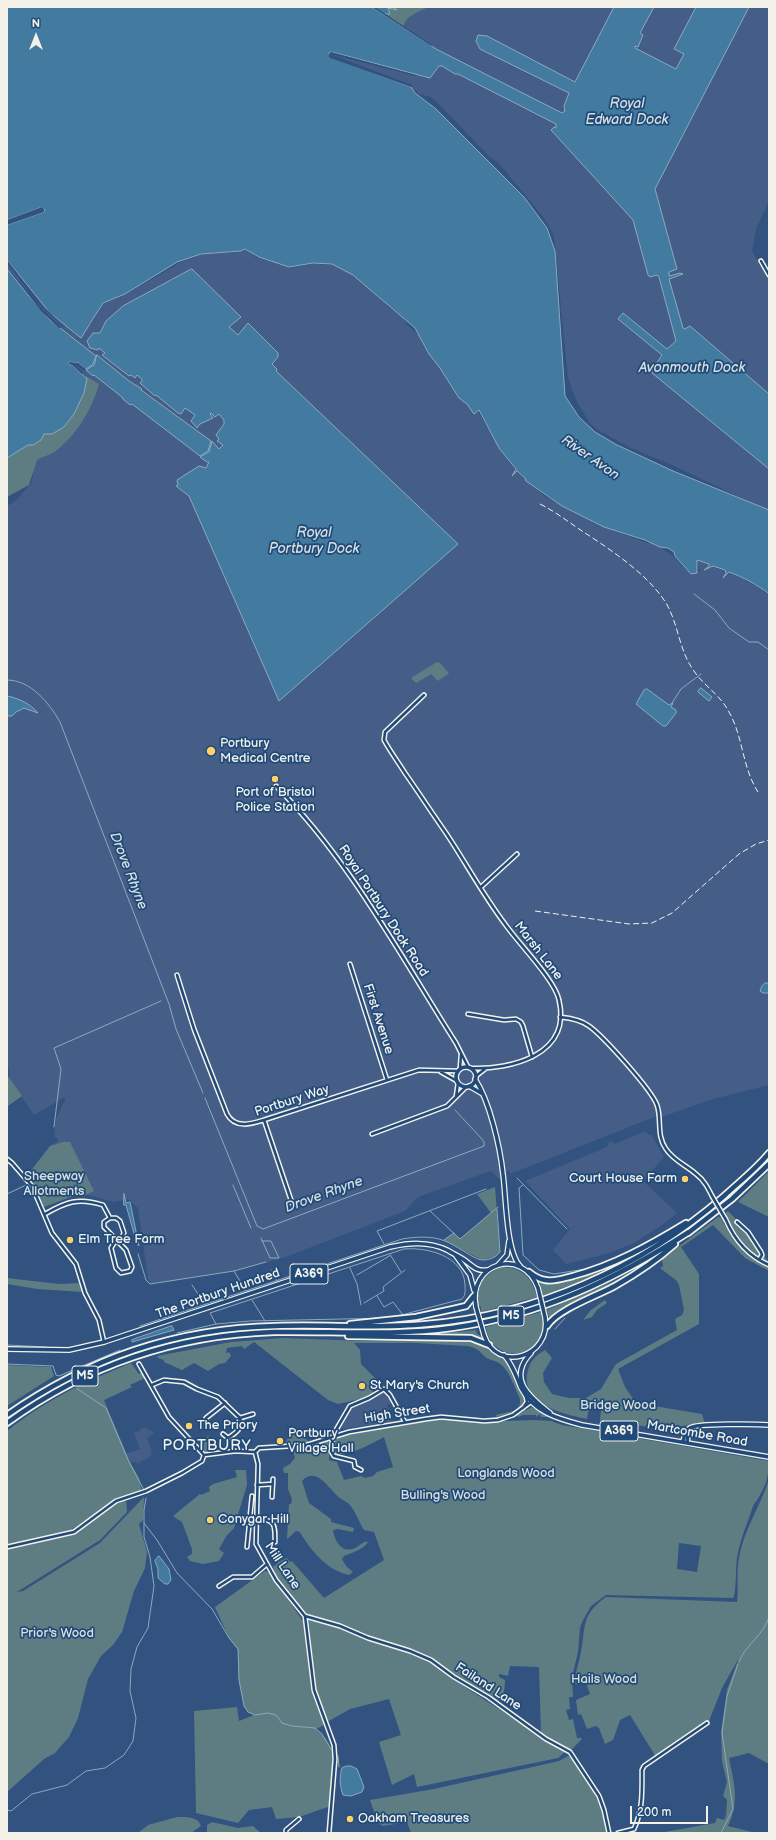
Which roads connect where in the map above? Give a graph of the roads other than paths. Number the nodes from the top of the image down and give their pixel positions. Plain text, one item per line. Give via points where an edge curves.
1 (761, 261) dead end
2 (769, 275) edge
3 (424, 695) dead end
4 (276, 786) dead end
5 (517, 854) dead end
6 (481, 887) junction
7 (350, 964) dead end
8 (177, 975) dead end
9 (468, 1014) dead end
10 (560, 1017) junction
11 (461, 1055) junction
12 (532, 1057) junction
13 (469, 1068) junction
14 (485, 1069) junction
15 (459, 1070) junction
16 (438, 1071) junction
17 (475, 1078) junction
18 (387, 1080) junction
19 (457, 1082) junction
20 (468, 1086) junction
21 (482, 1094) junction
22 (456, 1097) junction
23 (264, 1120) junction
24 (372, 1134) dead end
25 (769, 1153) edge
26 (7, 1159) edge
27 (769, 1164) edge
28 (292, 1203) dead end
29 (711, 1207) junction
30 (45, 1214) junction
31 (110, 1218) junction
32 (737, 1222) dead end
33 (689, 1232) junction
34 (509, 1238) junction
35 (116, 1240) junction
36 (119, 1242) junction
37 (454, 1254) junction
38 (759, 1260) junction
39 (498, 1265) junction
40 (769, 1265) edge
41 (520, 1266) junction
42 (487, 1270) junction
43 (529, 1272) junction
44 (474, 1294) junction
45 (338, 1326) junction
46 (546, 1326) junction
47 (315, 1332) junction
48 (104, 1342) junction
49 (488, 1345) junction
50 (7, 1349) edge
51 (532, 1352) junction
52 (504, 1355) junction
53 (139, 1364) dead end
54 (152, 1385) junction
55 (526, 1397) junction
56 (532, 1401) junction
57 (225, 1403) junction
58 (522, 1409) junction
59 (253, 1414) dead end
60 (7, 1415) edge
61 (206, 1418) dead end
62 (240, 1418) junction
63 (405, 1422) junction
64 (7, 1423) edge
65 (769, 1425) edge
66 (224, 1434) dead end
67 (334, 1435) junction
68 (685, 1442) junction
69 (255, 1452) junction
70 (204, 1455) junction
71 (769, 1457) edge
72 (361, 1470) dead end
73 (273, 1479) dead end
74 (273, 1484) junction
75 (257, 1485) junction
76 (251, 1495) dead end
77 (272, 1498) dead end
78 (256, 1519) junction
79 (255, 1541) junction
80 (247, 1542) junction
81 (275, 1542) dead end
82 (7, 1547) edge
83 (247, 1547) dead end
84 (267, 1564) junction
85 (219, 1586) dead end
86 (306, 1616) junction
87 (707, 1723) dead end
88 (299, 1819) dead end
89 (286, 1833) edge
90 (329, 1833) edge
91 (609, 1833) edge
92 (618, 1833) edge

1 - 2 street
3 - 6 street, Marsh Lane via 385,732 383,738
4 - 11 street, Royal Portbury Dock Road via 314,827 346,870 456,1043
5 - 6 street
6 - 10 street, Marsh Lane via 503,923 554,987 559,999
7 - 18 street, First Avenue
8 - 23 street, Portbury Way via 194,1029 229,1118 245,1125
9 - 12 street via 504,1020 516,1019 521,1022
10 - 12 street via 558,1029 551,1042
10 - 38 street, bridge via 582,1022 596,1032 631,1070 657,1105 660,1135 666,1149 677,1162 702,1178 738,1243
11 - 13 street, Royal Portbury Dock Road
11 - 15 street
12 - 14 street via 510,1065
13 - 14 street
13 - 15 main road
13 - 17 main road via 473,1070
14 - 17 street
15 - 16 street, Portbury Way
15 - 19 main road
16 - 18 street, Portbury Way via 419,1070
16 - 19 street, Portbury Way
17 - 20 main road
17 - 21 main road
18 - 23 street, Portbury Way
19 - 20 main road
19 - 22 street
20 - 21 main road
20 - 22 street
21 - 34 main road via 497,1139 503,1171
22 - 24 street via 444,1108
23 - 28 street
25 - 29 highway, M5
26 - 30 street via 32,1186
27 - 33 highway, M5 via 732,1199
29 - 43 highway, M5 via 648,1246 618,1261 558,1280 545,1280
29 - 45 highway, M5 via 662,1243 632,1260 580,1286 538,1301 486,1315 428,1324
30 - 31 street via 80,1200 103,1205
30 - 48 street via 52,1233 76,1264 85,1293 97,1315
31 - 35 street via 104,1222 104,1227
31 - 36 street via 118,1219 122,1223 124,1233
32 - 38 street via 748,1232 761,1252
33 - 46 highway, M5 via 661,1256 615,1286 557,1316
33 - 47 highway, M5 via 627,1270 584,1291 524,1313 429,1331 391,1334
34 - 39 main road via 507,1255
34 - 41 main road via 514,1259
35 - 36 street
35 - 36 street via 111,1249 116,1269 122,1273 131,1271 129,1254
37 - 42 main road, The Portbury Hundred via 476,1269
37 - 44 main road, The Portbury Hundred via 470,1275
37 - 48 main road, The Portbury Hundred / A369 via 426,1244 390,1247
38 - 40 street
39 - 41 main road
39 - 42 main road
41 - 43 main road, A369
42 - 44 main road via 480,1278
43 - 46 main road, A369, bridge via 538,1288
44 - 45 highway, M5 via 466,1306 447,1311 397,1320
44 - 49 main road, bridge
45 - 60 highway, M5 via 230,1329 171,1338 100,1362 58,1382
46 - 51 main road, A369 via 540,1344
47 - 49 highway, M5 via 362,1337 471,1338
47 - 64 highway, M5 via 230,1335 199,1339 153,1350 119,1361 75,1381 40,1400
48 - 50 main road, The Portbury Hundred / A369 via 69,1350
49 - 52 main road, A369
51 - 52 main road via 518,1356
51 - 56 main road, Martcombe Road / A369 via 520,1370 522,1384
52 - 55 main road, Martcombe Road / A369 via 511,1363
53 - 54 street
54 - 57 street via 164,1380 179,1381 197,1390 216,1395
54 - 70 street via 169,1417
55 - 56 main road, Martcombe Road / A369
55 - 58 street via 527,1402
56 - 58 street, High Street
56 - 68 main road, Martcombe Road / A369 via 553,1415 582,1425
57 - 61 street
57 - 62 street
58 - 63 street, High Street via 498,1420 440,1417
59 - 62 street
62 - 66 street via 239,1430 228,1438
63 - 67 street, High Street
63 - 67 street via 384,1389 350,1406
65 - 68 main road via 694,1426 689,1429
67 - 69 street, High Street via 307,1445 259,1448
67 - 72 street via 331,1451 334,1456 354,1461 355,1467
68 - 71 main road, Martcombe Road / A369
69 - 70 street, High Street
69 - 75 street, Mill Lane via 258,1462
70 - 82 street via 202,1461 173,1478 116,1501 74,1532
73 - 74 street
74 - 75 street
74 - 77 street
75 - 78 street, Mill Lane
76 - 80 street
78 - 79 street, Mill Lane
78 - 81 street via 269,1520 274,1525 277,1530
79 - 80 street
79 - 84 street, Mill Lane
80 - 83 street
84 - 85 street via 252,1577 233,1577
84 - 86 street, Mill Lane via 276,1580
86 - 90 street via 314,1690 334,1745
86 - 91 street, Failand Lane via 431,1660 454,1678 488,1697 570,1752 598,1796
87 - 92 street via 644,1766 639,1819 634,1830
88 - 89 street via 286,1830

